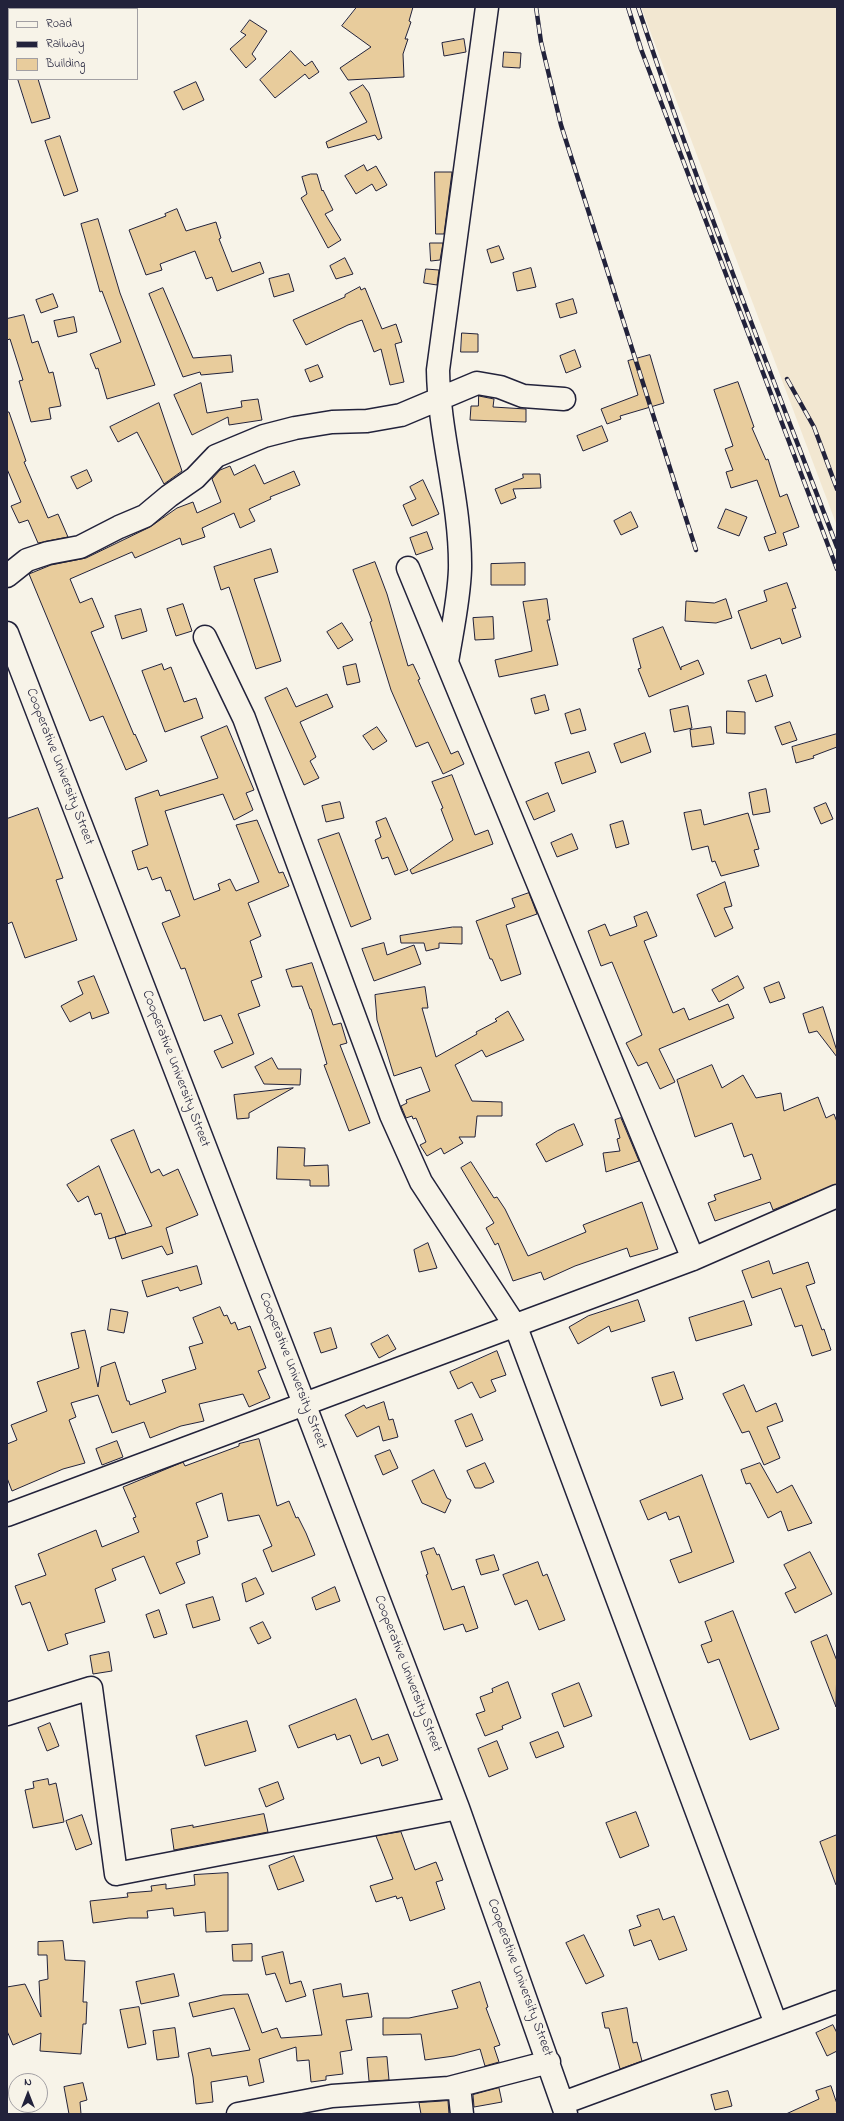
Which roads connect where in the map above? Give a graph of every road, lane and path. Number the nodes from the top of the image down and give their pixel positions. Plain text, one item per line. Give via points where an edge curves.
1 (487, 7) edge
2 (438, 399) junction
3 (564, 399) dead end
4 (408, 568) dead end
5 (7, 576) edge
6 (7, 633) edge
7 (205, 637) dead end
8 (447, 662) junction
9 (837, 1196) edge
10 (693, 1259) junction
11 (516, 1326) junction
12 (305, 1405) junction
13 (7, 1515) edge
14 (7, 1714) edge
15 (458, 1808) junction
16 (837, 2002) edge
17 (776, 2024) junction
18 (549, 2062) junction
19 (459, 2086) junction
20 (565, 2109) edge
21 (238, 2114) edge
22 (462, 2114) edge

1 - 2 street via 438,370
2 - 3 street via 477,383 500,387 523,396
2 - 5 street via 401,416 367,421 332,422 264,436 216,456 195,478 145,516 80,547 27,560
2 - 8 street via 456,513 460,568
4 - 8 street
6 - 12 street, Cooperative University Street
7 - 11 street via 244,718 391,1115 421,1182
8 - 10 street
9 - 10 street
10 - 11 street
11 - 12 street
11 - 17 street
12 - 13 street
12 - 15 street, Cooperative University Street
14 - 15 street via 90,1688 116,1874
15 - 18 street, Cooperative University Street
16 - 17 street
17 - 20 street
18 - 19 street
18 - 20 street, Cooperative University Street
19 - 21 street via 332,2096
19 - 22 street

